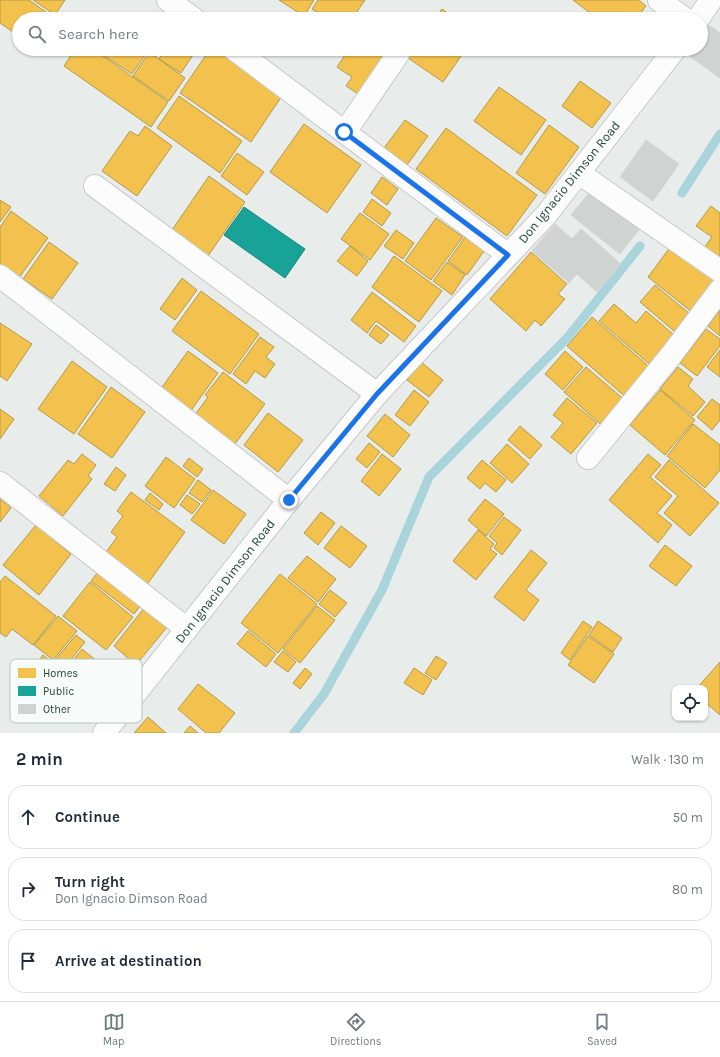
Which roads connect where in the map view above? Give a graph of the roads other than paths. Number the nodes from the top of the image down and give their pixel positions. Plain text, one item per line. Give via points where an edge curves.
1 (168, 0) edge
2 (659, 0) edge
3 (711, 0) edge
4 (184, 12) edge
5 (675, 12) edge
6 (703, 12) edge
7 (243, 56) edge
8 (397, 56) edge
9 (670, 56) edge
10 (344, 132) junction
11 (578, 173) junction
12 (95, 186) dead end
13 (508, 255) junction
14 (720, 271) edge
15 (0, 276) edge
16 (720, 290) edge
17 (377, 394) junction
18 (588, 458) dead end
19 (0, 483) edge
20 (289, 500) junction
21 (187, 629) junction
22 (142, 685) edge
23 (112, 723) edge
24 (104, 733) edge

1 - 4 street
2 - 5 street
3 - 6 street
7 - 10 street
8 - 10 street
9 - 11 street, Don Ignacio Dimson Road
10 - 13 street
11 - 13 street, Don Ignacio Dimson Road via 546,215
11 - 14 street
12 - 17 street
13 - 17 street, Don Ignacio Dimson Road
15 - 20 street
16 - 18 street
17 - 20 street, Don Ignacio Dimson Road
19 - 21 street
20 - 21 street, Don Ignacio Dimson Road
21 - 22 street, Don Ignacio Dimson Road
23 - 24 street, Don Ignacio Dimson Road

